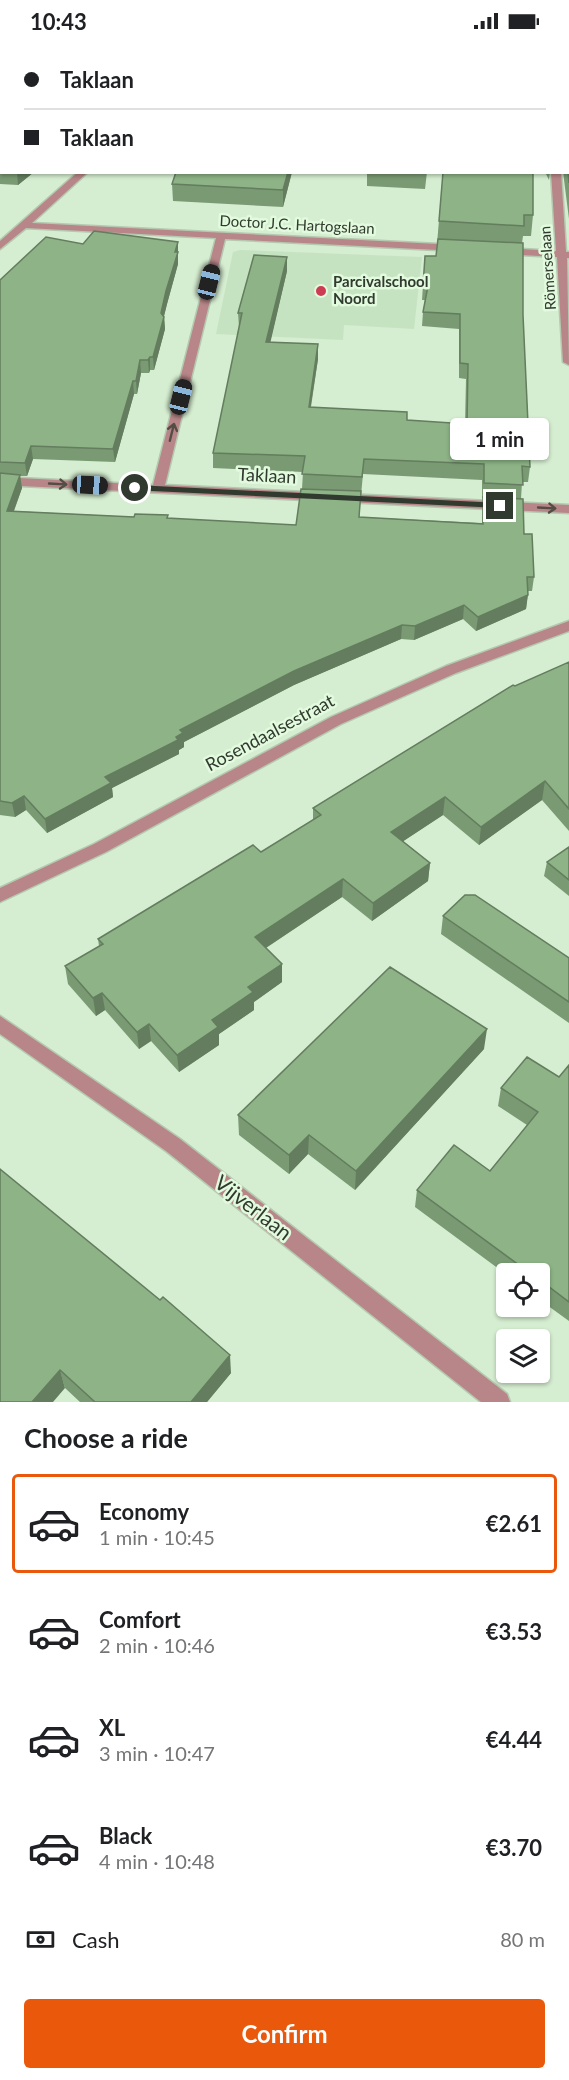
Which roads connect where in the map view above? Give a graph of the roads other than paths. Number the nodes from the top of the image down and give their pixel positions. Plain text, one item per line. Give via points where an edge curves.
1 (82, 174) edge
2 (556, 174) edge
3 (23, 225) junction
4 (221, 236) junction
5 (0, 246) edge
6 (468, 249) edge
7 (492, 250) edge
8 (566, 254) edge
9 (569, 362) edge
10 (0, 481) edge
11 (158, 489) junction
12 (569, 509) edge
13 (569, 626) edge
14 (0, 896) edge
15 (0, 1024) edge
16 (499, 1402) edge

1 - 3 street
2 - 8 street, Römerselaan
3 - 4 street, Doctor J.C. Hartogslaan
3 - 5 street
4 - 6 street, Doctor J.C. Hartogslaan
11 -> 4 street
7 - 8 street
8 - 9 street, Römerselaan
10 -> 11 street, Taklaan
11 -> 12 street, Taklaan
13 - 14 street, Rosendaalsestraat via 360,707 78,861
15 - 16 street, Vijverlaan via 173,1145

